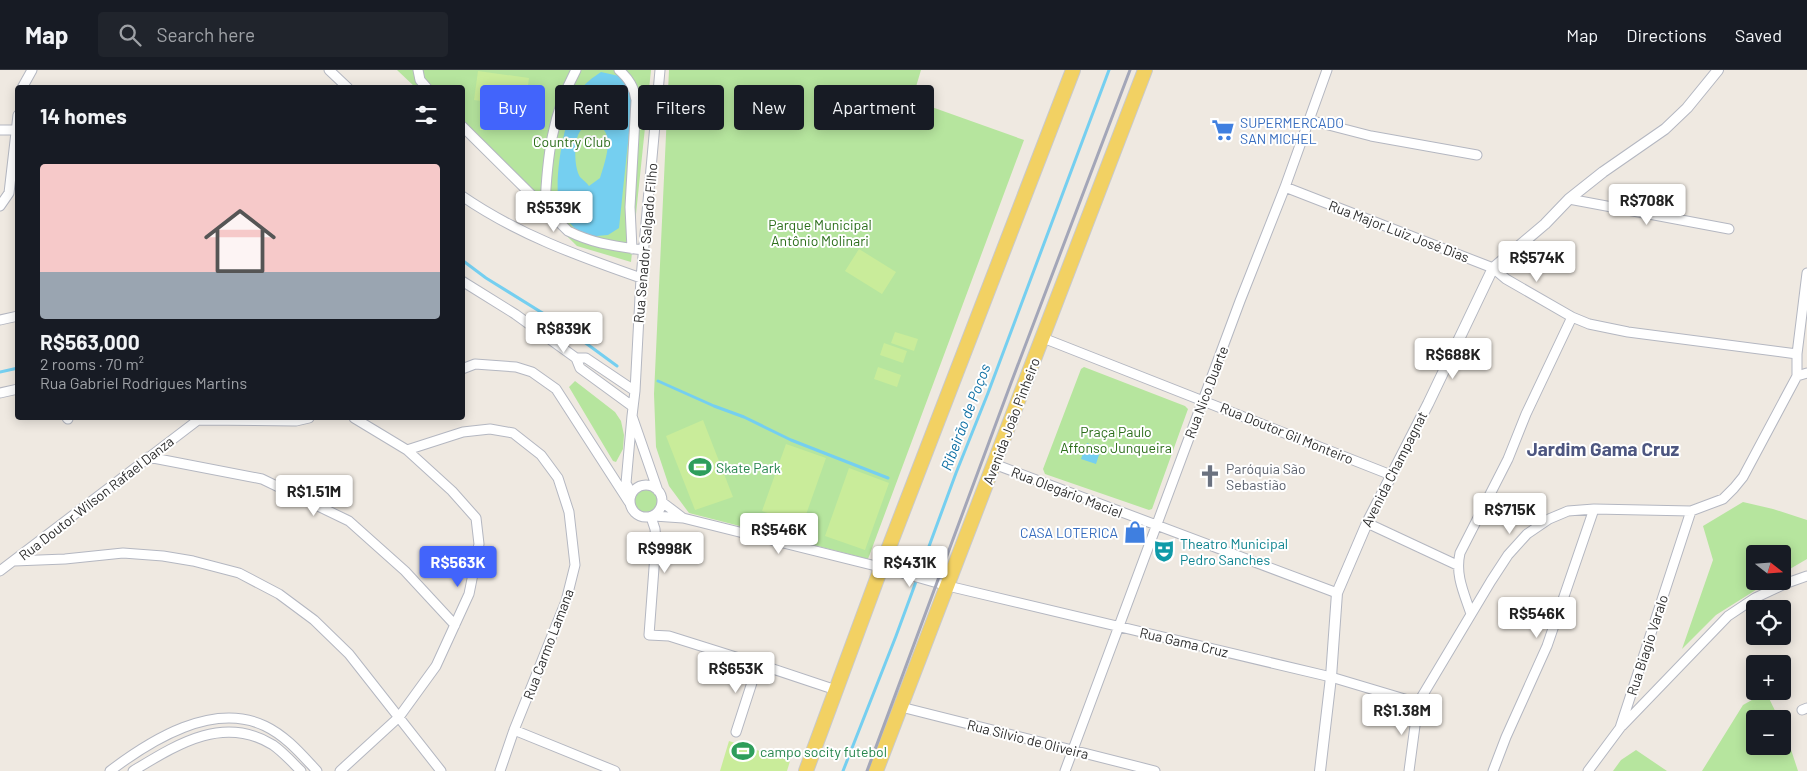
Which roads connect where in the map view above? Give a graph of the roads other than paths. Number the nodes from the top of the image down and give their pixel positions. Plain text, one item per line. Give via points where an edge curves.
1 (32, 70) edge
2 (329, 70) edge
3 (414, 70) edge
4 (418, 70) edge
5 (576, 70) edge
6 (620, 70) edge
7 (660, 70) edge
8 (1073, 70) edge
9 (1146, 70) edge
10 (1327, 70) edge
11 (1718, 70) edge
12 (423, 84) edge
13 (24, 85) edge
14 (345, 85) edge
15 (1309, 120) junction
16 (465, 129) edge
17 (0, 130) edge
18 (15, 130) edge
19 (15, 146) edge
20 (1477, 155) dead end
21 (1285, 187) junction
22 (465, 198) edge
23 (1569, 199) junction
24 (0, 206) edge
25 (545, 207) junction
26 (1729, 229) dead end
27 (632, 249) junction
28 (644, 250) junction
29 (1493, 268) junction
30 (1807, 273) edge
31 (640, 278) junction
32 (465, 283) edge
33 (15, 317) edge
34 (1572, 317) junction
35 (0, 320) edge
36 (1043, 338) junction
37 (1797, 354) junction
38 (576, 358) junction
39 (465, 368) edge
40 (1807, 373) edge
41 (1797, 376) junction
42 (15, 389) edge
43 (635, 391) junction
44 (0, 393) edge
45 (1203, 400) junction
46 (632, 406) junction
47 (632, 416) junction
48 (198, 420) edge
49 (198, 420) edge
50 (296, 420) edge
51 (357, 420) edge
52 (407, 450) junction
53 (148, 457) junction
54 (994, 464) junction
55 (1391, 475) junction
56 (658, 491) junction
57 (630, 498) junction
58 (662, 502) junction
59 (1594, 509) junction
60 (1691, 511) junction
61 (652, 516) junction
62 (683, 518) junction
63 (1367, 522) junction
64 (1156, 526) junction
65 (14, 561) junction
66 (1457, 565) junction
67 (882, 568) junction
68 (0, 571) edge
69 (1807, 576) edge
70 (948, 586) junction
71 (1337, 593) junction
72 (1471, 614) junction
73 (456, 625) junction
74 (1119, 627) junction
75 (758, 664) junction
76 (1331, 677) junction
77 (836, 690) junction
78 (1418, 704) junction
79 (901, 707) junction
80 (399, 718) junction
81 (1620, 728) junction
82 (514, 730) junction
83 (736, 732) dead end
84 (1072, 750) junction
85 (110, 771) edge
86 (133, 771) edge
87 (301, 771) edge
88 (317, 771) edge
89 (340, 771) edge
90 (442, 771) edge
91 (500, 771) edge
92 (615, 771) edge
93 (806, 771) edge
94 (876, 771) edge
95 (1065, 771) edge
96 (1156, 771) edge
97 (1320, 771) edge
98 (1409, 771) edge
99 (1493, 771) edge
100 (1588, 771) edge

1 - 13 street
2 - 14 street
3 - 12 street
4 - 12 street
5 - 25 street via 553,127
6 - 27 street via 632,84 636,100 630,207
7 - 28 street, Rua Senador Salgado Filho
8 - 67 main road
9 - 36 main road, Avenida João Pinheiro
10 - 15 street, Rua Nico Duarte
11 - 23 street, Avenida Champagnat via 1688,108 1664,129
15 - 20 street via 1371,136
15 - 21 street, Rua Nico Duarte
16 - 25 street
17 - 18 street
19 - 24 street via 9,193
21 - 29 street, Rua Major Luiz José Dias
21 - 45 street, Rua Nico Duarte
22 - 31 street via 489,214 565,251
23 - 26 street
23 - 29 street, Avenida Champagnat
25 - 27 street via 568,231 580,237
27 - 28 street
28 - 31 street, Rua Senador Salgado Filho
29 - 34 street, Rua Major Luiz José Dias
29 - 55 street, Avenida Champagnat
30 - 37 street
31 - 43 street, Rua Senador Salgado Filho
32 - 38 street
33 - 35 street
34 - 37 street, Rua Major Luiz José Dias via 1628,332
34 - 66 street
36 - 45 street, Rua Doutor Gil Monteiro
36 - 54 main road, Avenida João Pinheiro
37 - 41 street
38 - 43 street via 586,358
38 - 46 street via 580,368
39 - 57 street via 475,364 516,367 532,372 556,389
40 - 41 street
41 - 60 street via 1734,488 1723,499
42 - 44 street
43 - 46 street, Rua Senador Salgado Filho
45 - 55 street, Rua Doutor Gil Monteiro
45 - 64 street, Rua Nico Duarte
46 - 47 street, Rua Senador Salgado Filho
47 - 56 street
47 - 57 street via 626,482
48 - 50 street, Rua Doutor Wilson Rafael Danza
49 - 53 street, Rua Doutor Wilson Rafael Danza
51 - 52 street
52 - 73 street via 476,518 479,544 469,594
52 - 82 street, Rua Carmo Lamana via 463,432 490,429 513,434 541,455 558,478 570,512 575,565 566,601
53 - 65 street, Rua Doutor Wilson Rafael Danza
53 - 73 street via 262,479 349,521
54 - 64 street, Rua Olegário Maciel
54 - 70 main road, Avenida João Pinheiro
55 - 63 street, Avenida Champagnat
56 - 57 street via 644,485 635,489
56 - 58 street
57 - 61 street via 632,512 646,518
58 - 61 street
58 - 62 street
59 - 60 street
59 - 72 street via 1568,511 1549,518 1528,534 1508,556
59 - 99 street via 1547,646
60 - 81 street, Rua Biagio Varalo
61 - 62 street
61 - 75 street via 656,541 649,635 669,636
62 - 67 street, Rua Gama Cruz
63 - 66 street
63 - 71 street, Avenida Champagnat
64 - 71 street, Rua Olegário Maciel
64 - 74 street, Rua Nico Duarte
65 - 68 street, Rua Doutor Wilson Rafael Danza
65 - 80 street via 123,553 193,561 239,573 279,594 314,620 349,654
66 - 72 street
67 - 70 street, Rua Gama Cruz
67 - 77 main road
69 - 81 street via 1755,598 1728,616
70 - 74 street, Rua Gama Cruz
70 - 79 main road, Avenida João Pinheiro
71 - 76 street, Avenida Champagnat
72 - 78 street
73 - 80 street via 436,666
74 - 76 street, Rua Gama Cruz
74 - 84 street, Rua Nico Duarte
75 - 77 street
75 - 83 street
76 - 78 street, Rua Gama Cruz
76 - 97 street, Avenida Champagnat
77 - 93 main road
78 - 98 street
79 - 84 street, Rua Silvio de Oliveira
79 - 94 main road, Avenida João Pinheiro
80 - 89 street
80 - 90 street
81 - 100 street, Rua Biagio Varalo
82 - 91 street, Rua Carmo Lamana
82 - 92 street
84 - 95 street, Rua Nico Duarte
84 - 96 street, Rua Silvio de Oliveira
85 - 88 street via 170,734 203,722 233,717 265,726 284,738
86 - 87 street via 175,745 207,734 229,731 273,745

